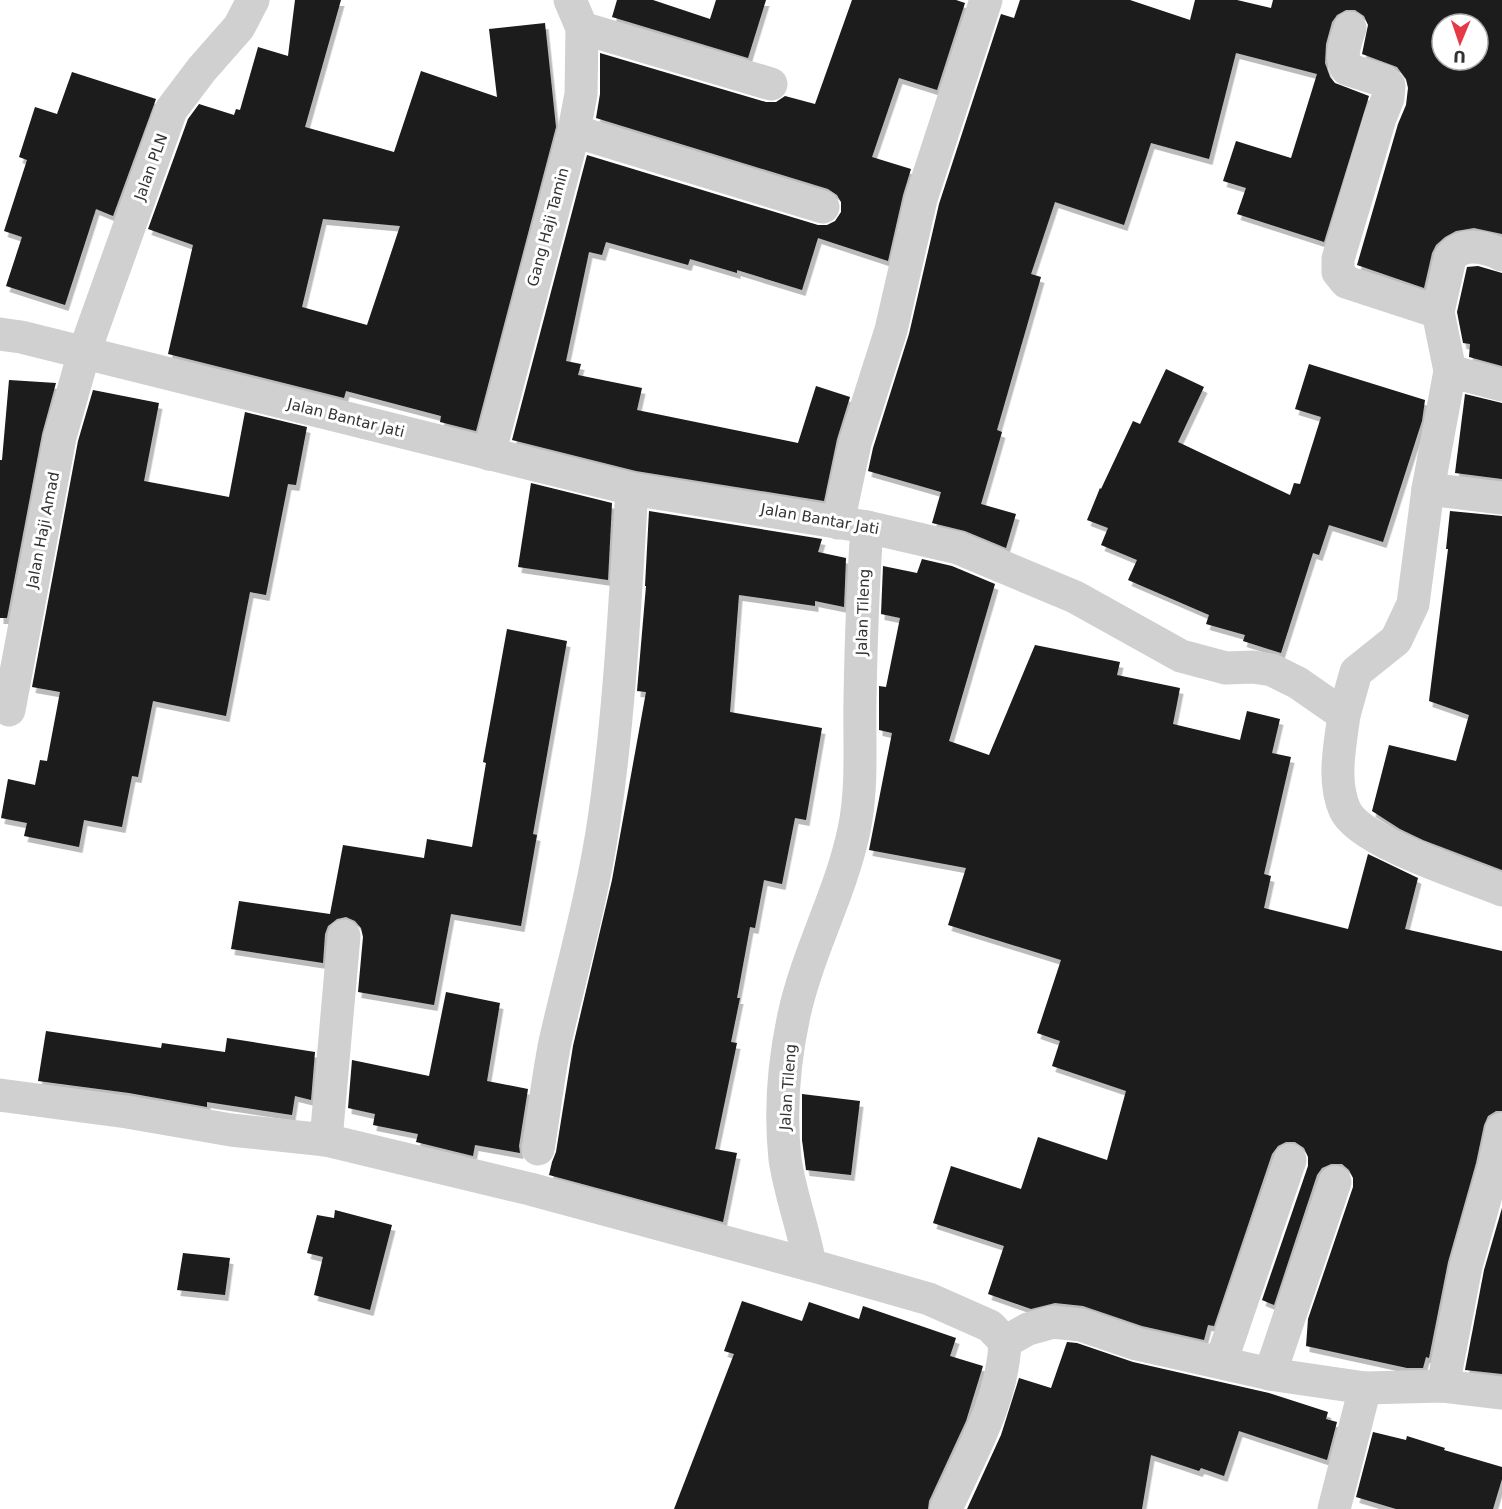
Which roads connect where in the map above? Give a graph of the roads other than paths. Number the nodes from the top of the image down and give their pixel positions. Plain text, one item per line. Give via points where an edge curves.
1 (253, 0) edge
2 (986, 0) edge
3 (576, 14) edge
4 (1350, 28) dead end
5 (771, 84) dead end
6 (574, 131) junction
7 (822, 207) dead end
8 (1502, 255) edge
9 (1438, 312) junction
10 (0, 334) edge
11 (84, 353) junction
12 (1450, 371) junction
13 (1502, 385) edge
14 (489, 454) junction
15 (632, 489) junction
16 (1428, 489) junction
17 (1502, 498) edge
18 (853, 525) junction
19 (9, 710) dead end
20 (1344, 715) junction
21 (1502, 890) edge
22 (344, 936) dead end
23 (0, 1095) edge
24 (1502, 1129) edge
25 (326, 1140) junction
26 (538, 1149) dead end
27 (1290, 1160) dead end
28 (1335, 1182) dead end
29 (810, 1265) junction
30 (1005, 1342) junction
31 (1221, 1362) junction
32 (1270, 1374) junction
33 (1443, 1386) junction
34 (1365, 1388) junction
35 (1502, 1393) edge
36 (946, 1509) edge
37 (1334, 1509) edge

1 - 11 street, Jalan PLN via 239,27 171,110
2 - 18 street, Jalan Tileng via 921,199 891,330 855,443
3 - 5 street
3 - 6 street, Gang Haji Tamin via 581,94
4 - 9 street via 1343,56 1347,69 1389,86 1338,260 1338,272 1346,282
6 - 7 street
6 - 14 street, Gang Haji Tamin
8 - 9 street via 1475,247 1454,252
9 - 12 street
10 - 11 street, Jalan Bantar Jati
11 - 14 street, Jalan Bantar Jati
11 - 19 street, Jalan Haji Amad via 60,437
12 - 13 street
12 - 16 street
14 - 15 street, Jalan Bantar Jati
15 - 18 street, Jalan Bantar Jati
15 - 26 street via 623,633 604,820 555,1044
16 - 17 street
16 - 20 street via 1413,604 1396,640 1356,672
18 - 20 street, Jalan Bantar Jati via 958,548 1075,597 1181,656 1226,668 1272,670
18 - 29 street, Jalan Tileng via 861,633 860,789 854,830 838,885 794,1014 783,1118 786,1160
20 - 21 street via 1338,781 1345,812 1381,841
22 - 25 street
23 - 25 street via 231,1130
24 - 33 street via 1466,1266
25 - 29 street via 530,1189
27 - 31 street
28 - 32 street
29 - 30 street via 929,1299 990,1326
30 - 31 street via 1028,1329 1053,1322 1081,1325 1137,1344
30 - 36 street via 1001,1377 988,1414
31 - 32 street
32 - 34 street
33 - 34 street
33 - 35 street
34 - 37 street

